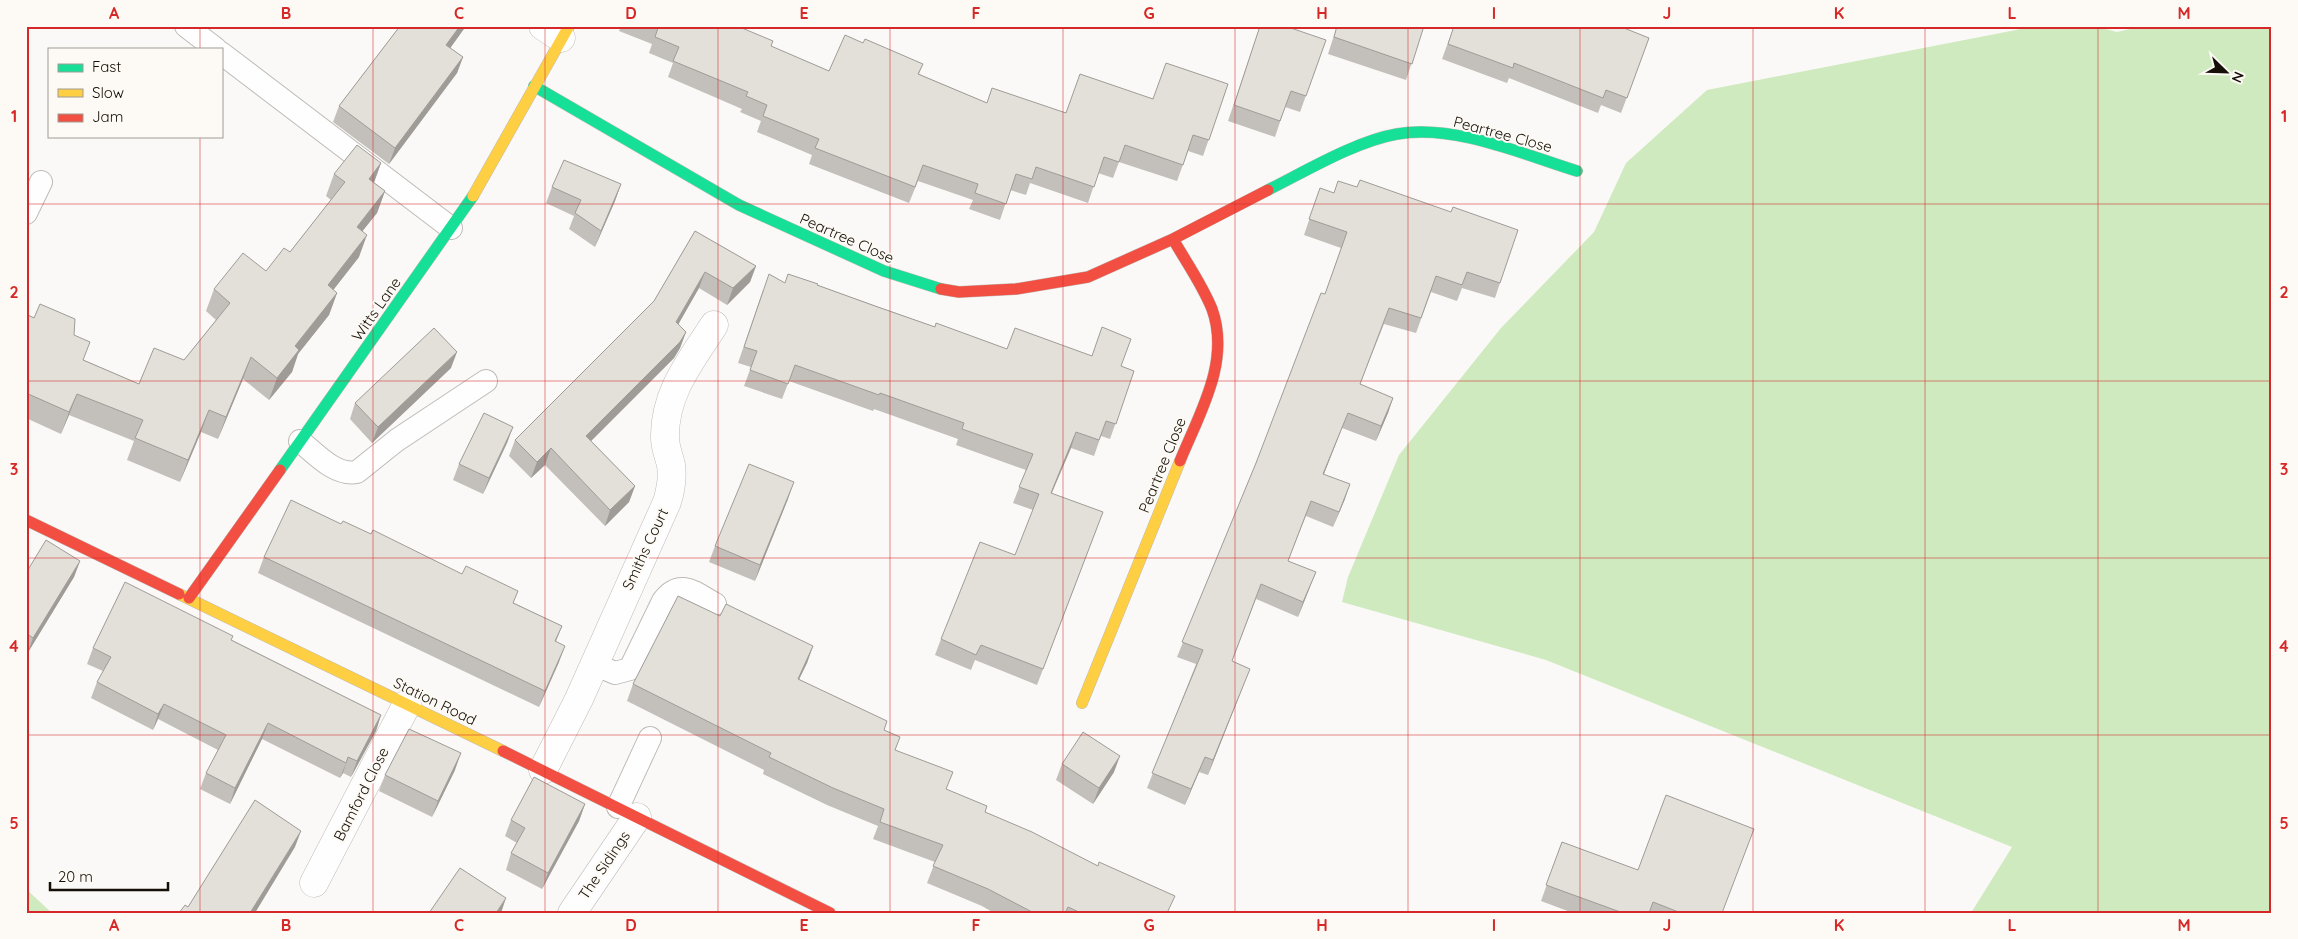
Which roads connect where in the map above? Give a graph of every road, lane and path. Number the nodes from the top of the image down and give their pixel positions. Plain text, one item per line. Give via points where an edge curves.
1 (186, 26) edge
2 (558, 30) edge
3 (215, 48) edge
4 (222, 54) edge
5 (534, 86) junction
6 (1577, 171) dead end
7 (40, 182) dead end
8 (26, 214) edge
9 (451, 228) junction
10 (1173, 239) junction
11 (714, 325) dead end
12 (486, 381) dead end
13 (300, 441) junction
14 (26, 520) edge
15 (189, 598) junction
16 (715, 604) dead end
17 (594, 664) junction
18 (1082, 703) dead end
19 (406, 704) junction
20 (650, 738) dead end
21 (543, 770) junction
22 (627, 812) junction
23 (314, 883) dead end
24 (792, 905) edge
25 (572, 913) edge
26 (830, 913) edge

1 - 3 lane
2 - 5 street, Witts Lane
4 - 9 lane
5 - 9 street, Witts Lane via 483,180
5 - 10 street, Peartree Close via 739,205 884,271 934,288 959,292 993,290 1088,277
6 - 10 street, Peartree Close via 1462,136 1418,132 1396,134 1332,158
7 - 8 lane
9 - 13 street, Witts Lane
10 - 18 street, Peartree Close via 1214,316 1218,355 1214,377
11 - 17 street, Smiths Court via 677,382 665,414 664,441 672,483 667,502
12 - 13 lane via 397,440 357,472 334,468
13 - 15 street, Witts Lane
14 - 15 street, Station Road
15 - 19 street, Station Road
16 - 17 lane via 692,591 676,589 663,601 630,669 616,672
17 - 21 street, Smiths Court
19 - 21 street, Station Road
19 - 23 street, Bamford Close
20 - 22 lane
21 - 22 street, Station Road
22 - 24 street, Station Road
22 - 25 street, The Sidings
24 - 26 street, Station Road

